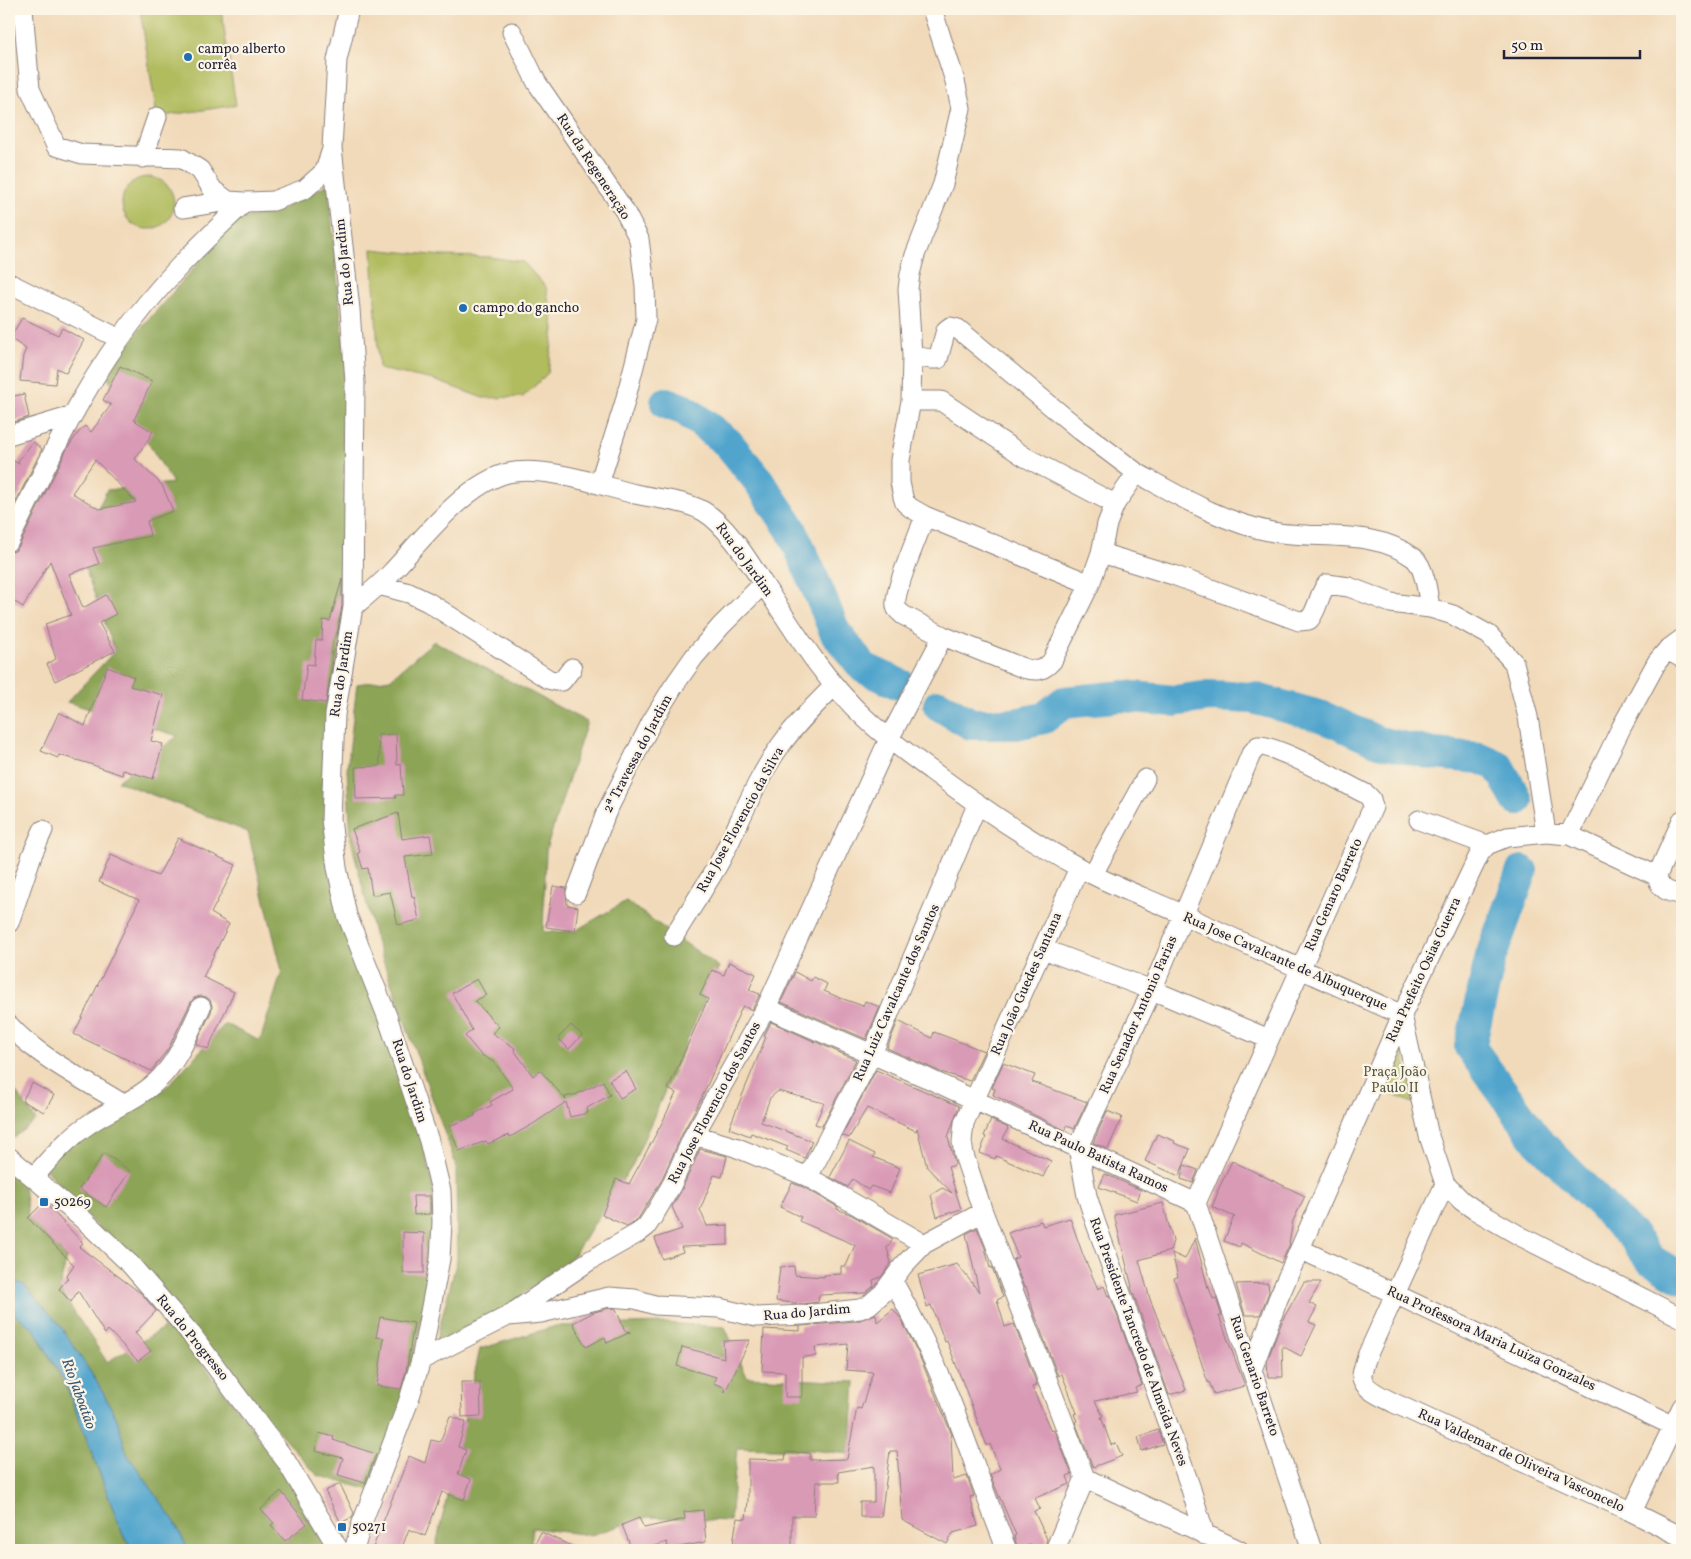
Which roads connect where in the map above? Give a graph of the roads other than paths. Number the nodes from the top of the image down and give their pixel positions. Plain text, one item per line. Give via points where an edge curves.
1 (24, 9) edge
2 (349, 9) edge
3 (932, 9) edge
4 (512, 32) dead end
5 (157, 117) dead end
6 (143, 158) junction
7 (331, 177) junction
8 (237, 202) junction
9 (183, 208) dead end
10 (9, 283) edge
11 (120, 339) junction
12 (912, 356) junction
13 (910, 401) junction
14 (72, 416) junction
15 (9, 435) edge
16 (1137, 473) junction
17 (599, 484) junction
18 (1115, 504) junction
19 (925, 516) junction
20 (9, 541) edge
21 (1101, 554) junction
22 (763, 584) junction
23 (1090, 584) junction
24 (379, 586) junction
25 (353, 607) junction
26 (1430, 608) junction
27 (943, 636) junction
28 (1682, 639) edge
29 (1675, 654) edge
30 (572, 668) dead end
31 (834, 686) junction
32 (889, 739) junction
33 (1145, 779) dead end
34 (977, 805) junction
35 (1419, 820) dead end
36 (1682, 820) edge
37 (1367, 822) joint
38 (42, 830) dead end
39 (1546, 833) junction
40 (1569, 836) junction
41 (1487, 845) junction
42 (1086, 871) junction
43 (1657, 876) junction
44 (576, 893) dead end
45 (1682, 894) edge
46 (1183, 915) junction
47 (9, 923) edge
48 (674, 936) dead end
49 (1043, 948) junction
50 (1300, 969) junction
51 (1152, 990) junction
52 (201, 1007) dead end
53 (766, 1008) junction
54 (1402, 1014) junction
55 (9, 1025) edge
56 (1269, 1039) junction
57 (872, 1054) junction
58 (975, 1101) junction
59 (123, 1104) junction
60 (694, 1135) junction
61 (1078, 1147) junction
62 (9, 1157) edge
63 (808, 1176) junction
64 (34, 1177) junction
65 (1445, 1184) junction
66 (1196, 1203) junction
67 (983, 1212) junction
68 (924, 1244) junction
69 (1300, 1249) junction
70 (893, 1281) junction
71 (1395, 1294) junction
72 (508, 1316) junction
73 (1682, 1318) edge
74 (421, 1360) junction
75 (1252, 1370) junction
76 (1682, 1407) edge
77 (1678, 1427) edge
78 (1084, 1478) junction
79 (1632, 1512) junction
80 (1205, 1535) junction
81 (1682, 1537) edge
82 (339, 1550) edge
83 (354, 1550) edge
84 (1007, 1550) edge
85 (1055, 1550) edge
86 (1239, 1550) edge
87 (1312, 1550) edge

1 - 6 street via 30,89 56,146 82,154
2 - 7 street via 337,60
3 - 12 street via 961,108 943,184 910,274
4 - 17 street, Rua da Regeneração via 537,83 624,210 639,240 646,319
5 - 6 street
6 - 8 street via 181,158 200,170 213,190
7 - 8 street via 273,201
7 - 25 street, Rua do Jardim via 350,308 355,382
8 - 9 street
8 - 11 street
10 - 11 street
11 - 14 street
12 - 13 street
12 - 16 street via 938,358 946,330 950,327 958,329
13 - 18 street via 941,402 1025,458
13 - 19 street via 900,460 900,482 905,502
14 - 15 street
14 - 20 street
16 - 18 street
16 - 26 street via 1202,508 1237,522 1274,532 1379,542 1397,549 1416,559 1422,570
17 - 22 street, Rua do Jardim via 700,509 721,525
17 - 24 street, Rua do Jardim via 532,472 508,473 489,480 466,494
18 - 21 street
19 - 23 street
19 - 27 street via 899,587 896,606 903,615
21 - 23 street
21 - 26 street via 1173,575 1299,621 1309,620 1315,613 1327,584 1349,587 1392,603
22 - 31 street, Rua do Jardim
22 - 44 street, 2ª Travessa do Jardim via 694,657 655,716 606,813
23 - 27 street via 1052,661 1043,670 1034,672
24 - 25 street, Rua do Jardim
24 - 30 street via 410,593 428,602 548,679 562,681
25 - 74 street, Rua do Jardim via 335,715 332,819 347,915 387,1016 429,1141 441,1191 440,1259
26 - 39 street via 1454,615 1489,635 1514,663 1528,717
27 - 32 street, Rua Jose Florencio dos Santos
28 - 29 street
29 - 40 street via 1657,662
31 - 32 street, Rua do Jardim
31 - 48 street, Rua Jose Florencio da Silva via 779,748 754,789 719,862
32 - 34 street, Rua Jose Cavalcante de Albuquerque
32 - 53 street, Rua Jose Florencio dos Santos
33 - 42 street, Rua João Guedes Santana
34 - 42 street, Rua Jose Cavalcante de Albuquerque
34 - 57 street, Rua Luiz Cavalcante dos Santos
35 - 41 street
36 - 43 street
37 - 46 street, Rua Senador Antonio Farias via 1373,807 1369,796 1282,752 1258,746 1247,763
37 - 50 street, Rua Genaro Barreto
38 - 47 street
39 - 40 street
39 - 41 street via 1507,837
40 - 43 street
41 - 54 street, Rua Prefeito Osias Guerra via 1480,852
42 - 46 street, Rua Jose Cavalcante de Albuquerque
42 - 49 street, Rua João Guedes Santana
43 - 45 street via 1663,889
46 - 50 street, Rua Jose Cavalcante de Albuquerque
46 - 51 street, Rua Senador Antonio Farias
49 - 51 street
49 - 58 street, Rua João Guedes Santana
50 - 54 street, Rua Jose Cavalcante de Albuquerque
50 - 56 street
51 - 56 street
51 - 61 street, Rua Senador Antonio Farias
52 - 59 street via 172,1066 146,1091
53 - 57 street, Rua Paulo Batista Ramos
53 - 60 street, Rua Jose Florencio dos Santos
54 - 65 street, Rua Jose Cavalcante de Albuquerque via 1427,1127
54 - 69 street, Rua Prefeito Osias Guerra
55 - 59 street via 40,1052
56 - 66 street
57 - 58 street, Rua Paulo Batista Ramos
57 - 63 street, Rua Luiz Cavalcante dos Santos
58 - 61 street, Rua Paulo Batista Ramos
58 - 67 street via 964,1123 962,1142
59 - 64 street via 66,1141
60 - 63 street
60 - 72 street, Rua Jose Florencio dos Santos via 671,1186 646,1227
61 - 66 street, Rua Paulo Batista Ramos
61 - 80 street, Rua Presidente Tancredo de Almeida Neves via 1095,1221
62 - 64 street, Rua do Progresso
63 - 68 street
64 - 82 street, Rua do Progresso via 130,1264 192,1335 286,1461
65 - 71 street
65 - 73 street, Rua Jose Cavalcante de Albuquerque via 1462,1201 1520,1236
66 - 75 street, Rua Genario Barreto
67 - 68 street, Rua do Jardim
67 - 78 street
68 - 70 street, Rua do Jardim
69 - 71 street, Rua Professora Maria Luiza Gonzales
69 - 75 street, Rua Prefeito Osias Guerra
70 - 72 street, Rua do Jardim via 869,1305 804,1316 756,1317 719,1308 655,1305 609,1297 541,1313
70 - 84 street via 948,1393
71 - 77 street, Rua Professora Maria Luiza Gonzales
71 - 79 street, Rua Valdemar de Oliveira Vasconcelo via 1367,1356 1362,1382 1394,1403
72 - 74 street, Rua Jose Florencio dos Santos
74 - 83 street, Rua do Jardim
75 - 87 street, Rua Genario Barreto
76 - 77 street
77 - 79 street
78 - 80 street
78 - 85 street
79 - 81 street, Rua Valdemar de Oliveira Vasconcelo
80 - 86 street

